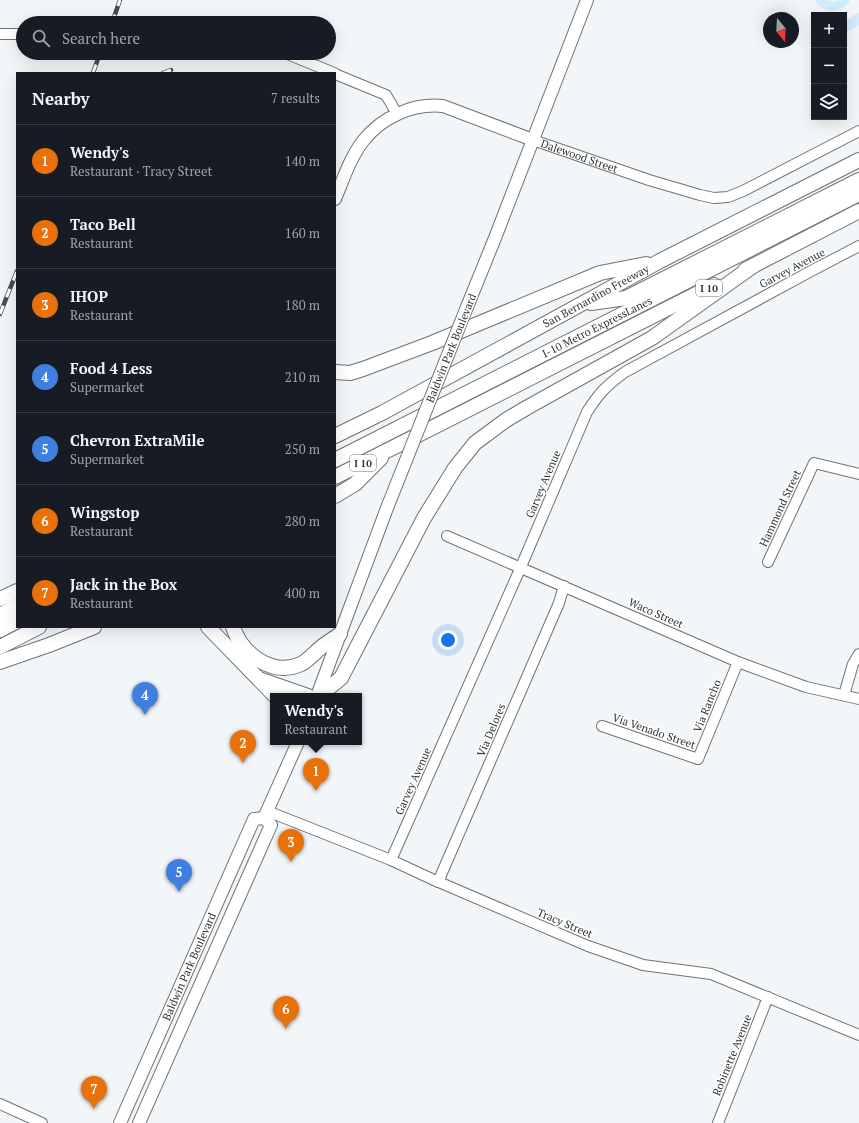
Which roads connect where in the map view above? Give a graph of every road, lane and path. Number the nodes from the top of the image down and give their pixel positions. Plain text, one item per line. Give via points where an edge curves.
1 (587, 0) edge
2 (0, 34) edge
3 (16, 34) edge
4 (303, 60) edge
5 (332, 72) edge
6 (336, 74) edge
7 (397, 114) junction
8 (859, 131) edge
9 (533, 140) junction
10 (859, 160) edge
11 (859, 180) edge
12 (859, 194) edge
13 (336, 197) edge
14 (859, 212) edge
15 (859, 247) edge
16 (660, 261) junction
17 (753, 266) junction
18 (580, 305) junction
19 (336, 372) edge
20 (336, 436) edge
21 (391, 449) junction
22 (336, 459) edge
23 (859, 474) edge
24 (336, 476) edge
25 (336, 495) edge
26 (447, 536) dead end
27 (768, 562) dead end
28 (520, 569) junction
29 (564, 586) junction
30 (16, 591) edge
31 (0, 599) edge
32 (16, 607) edge
33 (0, 615) edge
34 (16, 622) edge
35 (37, 628) edge
36 (92, 628) edge
37 (209, 628) edge
38 (233, 628) edge
39 (0, 630) edge
40 (340, 634) junction
41 (0, 647) edge
42 (859, 654) edge
43 (0, 662) edge
44 (738, 662) junction
45 (258, 678) junction
46 (272, 693) edge
47 (300, 693) edge
48 (319, 693) edge
49 (322, 693) edge
50 (844, 695) junction
51 (859, 699) edge
52 (602, 726) dead end
53 (297, 745) edge
54 (698, 759) joint
55 (266, 815) junction
56 (392, 860) junction
57 (438, 882) junction
58 (189, 968) junction
59 (768, 997) junction
60 (180, 1030) junction
61 (859, 1035) edge
62 (0, 1104) edge
63 (42, 1123) edge
64 (120, 1123) edge
65 (139, 1123) edge
66 (718, 1123) edge

1 - 9 main road, Baldwin Park Boulevard
2 - 3 street
4 - 5 street
6 - 7 street via 386,95
7 - 9 main road, Dalewood Street via 420,106 443,106
7 - 13 main road, Dalewood Street via 375,128 362,141
8 - 9 street, Dalewood Street via 743,191 728,197 714,198 649,180
9 - 40 main road, Baldwin Park Boulevard, bridge via 387,508
10 - 16 highway, San Bernardino Freeway
11 - 18 highway via 626,298
12 - 22 highway, I-10 Metro ExpressLanes
14 - 17 highway, I 10
15 - 28 street, Garvey Avenue via 625,372 604,388 587,412
16 - 18 highway, San Bernardino Freeway
16 - 19 highway via 600,273 363,369 350,373
17 - 21 highway, I 10
17 - 49 highway via 652,338 506,420 475,443 455,468 424,518 341,678
18 - 20 highway, San Bernardino Freeway
21 - 24 highway, I 10
21 - 25 highway via 355,484
23 - 27 street, Hammond Street via 814,463
26 - 28 street, Waco Street
28 - 29 street, Waco Street
28 - 56 street, Garvey Avenue
29 - 44 street, Waco Street
29 - 57 street, Via Delores
30 - 31 highway
32 - 33 highway
34 - 39 highway
35 - 41 highway
36 - 43 highway
37 - 45 highway
38 - 40 highway via 256,659 281,667 294,667 309,659
40 - 48 main road, Baldwin Park Boulevard
42 - 50 street
44 - 50 street, Waco Street via 806,687
44 - 54 street, Via Rancho
45 - 46 highway
45 - 47 highway
50 - 51 street, Waco Street
52 - 54 street, Via Venado Street
53 - 55 main road, Baldwin Park Boulevard
55 - 56 street, Tracy Street
55 - 58 main road, Baldwin Park Boulevard via 254,819
55 - 60 main road, Baldwin Park Boulevard via 271,825
56 - 57 street, Tracy Street
57 - 59 street, Tracy Street via 594,948 643,965 711,974
58 - 60 main road via 179,1019
58 - 64 main road, Baldwin Park Boulevard
59 - 61 street, Tracy Street
59 - 66 street, Robinette Avenue
60 - 65 main road, Baldwin Park Boulevard
62 - 63 street

